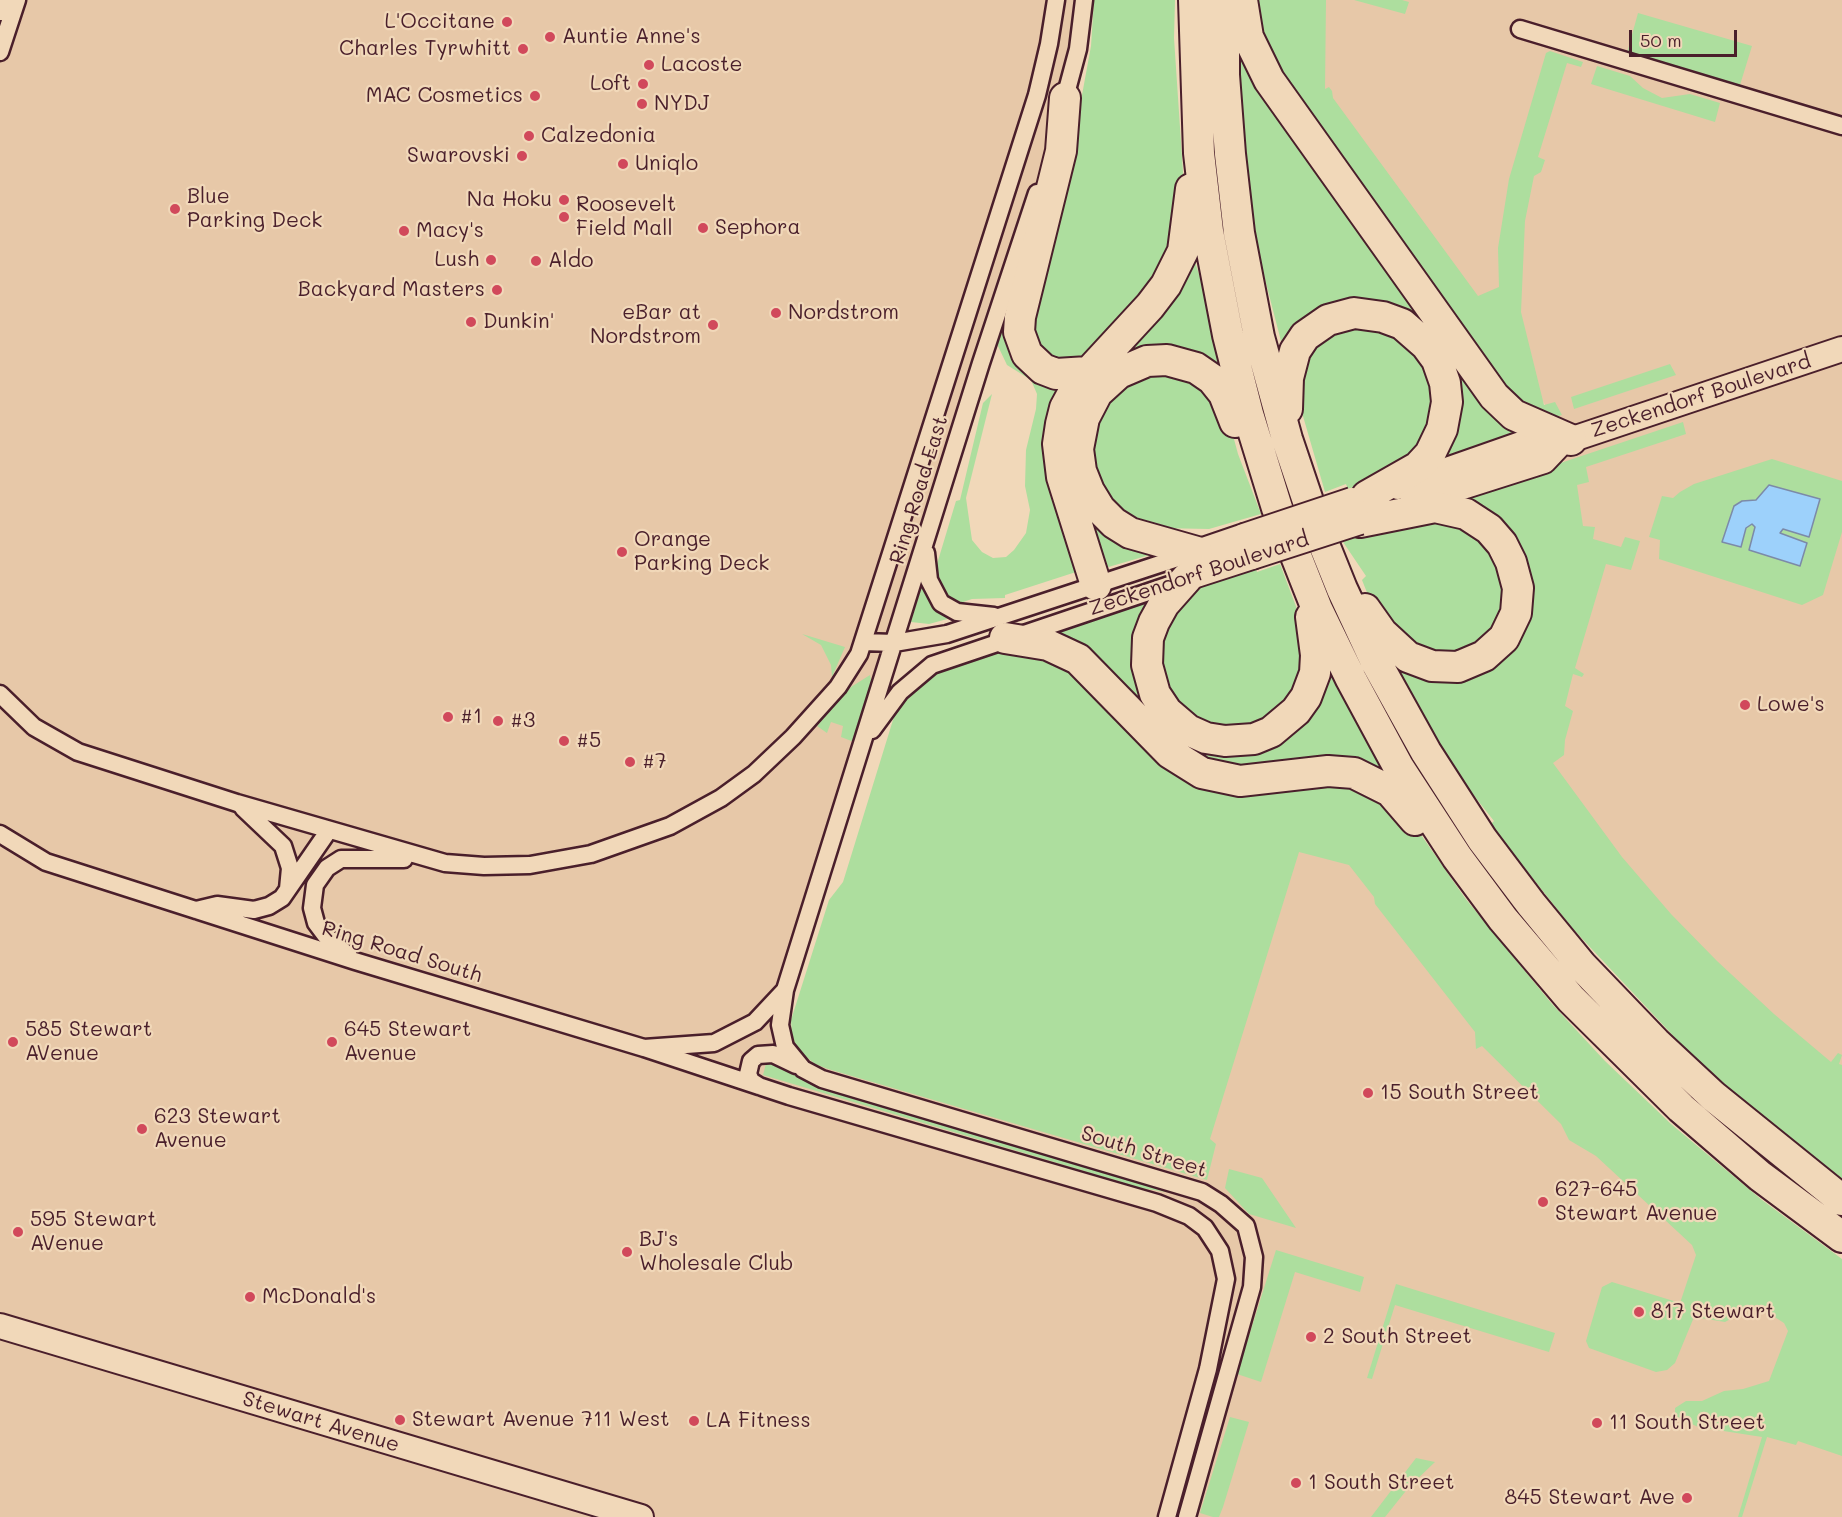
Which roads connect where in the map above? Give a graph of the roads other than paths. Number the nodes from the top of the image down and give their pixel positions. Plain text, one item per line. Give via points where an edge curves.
1 (4, 0) edge
2 (17, 0) edge
3 (1056, 0) edge
4 (1084, 0) edge
5 (1194, 0) edge
6 (1224, 0) edge
7 (1242, 0) edge
8 (0, 12) edge
9 (1520, 29) dead end
10 (0, 52) edge
11 (1065, 98) junction
12 (1197, 126) junction
13 (1842, 126) edge
14 (1842, 349) edge
15 (1088, 372) junction
16 (1287, 439) junction
17 (1566, 442) junction
18 (1270, 489) junction
19 (1360, 506) junction
20 (926, 544) junction
21 (1325, 549) junction
22 (1192, 565) junction
23 (1307, 584) junction
24 (1096, 585) junction
25 (1003, 628) junction
26 (863, 642) junction
27 (894, 643) junction
28 (0, 694) edge
29 (863, 743) junction
30 (237, 803) junction
31 (329, 830) junction
32 (0, 834) edge
33 (0, 847) edge
34 (34, 856) junction
35 (426, 860) junction
36 (1474, 880) junction
37 (288, 890) junction
38 (195, 910) junction
39 (355, 961) junction
40 (785, 990) junction
41 (644, 1048) junction
42 (803, 1069) junction
43 (763, 1088) junction
44 (1215, 1200) junction
45 (1842, 1200) edge
46 (1189, 1216) junction
47 (1842, 1237) edge
48 (1254, 1257) junction
49 (1224, 1262) junction
50 (0, 1326) edge
51 (641, 1517) edge
52 (1167, 1517) edge
53 (1187, 1517) edge

1 - 8 street
2 - 10 street
3 - 26 street, Ring Road East via 1037,94
4 - 11 street, Ring Road East via 1078,49
5 - 12 highway
6 - 16 highway via 1226,101 1239,233 1259,337
7 - 17 highway via 1248,37 1269,80 1494,396 1514,415
9 - 13 street
11 - 15 highway via 1061,151 1019,332 1027,354 1043,369 1062,374
11 - 20 street, Ring Road East
12 - 15 highway via 1189,218 1179,262 1155,301
12 - 18 highway via 1208,231 1222,309
14 - 17 main road, Zeckendorf Boulevard
15 - 24 highway via 1065,408 1059,454
16 - 19 highway via 1289,367 1295,351 1311,331 1328,320 1354,313 1383,317 1411,330 1441,368 1447,402 1444,422 1424,461
16 - 21 highway
17 - 19 main road, Zeckendorf Boulevard via 1544,461
18 - 22 highway via 1224,394 1205,373 1178,361 1156,360 1137,364 1112,378 1092,402 1081,429 1079,460 1089,491 1106,516
18 - 23 highway
19 - 21 highway via 1435,507 1466,514 1489,529 1508,554 1518,588 1513,622 1498,645 1476,661 1458,667 1432,666 1408,657 1376,627
19 - 22 main road, Zeckendorf Boulevard, bridge
20 - 25 street via 929,580 941,603
20 - 27 street, Ring Road East
21 - 45 highway via 1376,662 1413,730 1476,829 1531,904 1606,992 1674,1061
22 - 23 highway via 1151,630 1146,655 1148,673 1155,694 1174,719 1197,734 1225,741 1254,739 1271,732 1306,697 1315,673 1316,655
22 - 24 street, Zeckendorf Boulevard
22 - 25 street, Zeckendorf Boulevard
23 - 36 highway via 1342,662 1394,758
24 - 25 street, Zeckendorf Boulevard
25 - 27 street, Zeckendorf Boulevard
25 - 29 street, Zeckendorf Boulevard via 923,670 900,692
25 - 36 highway via 1078,659 1170,753 1202,773 1240,781 1328,771 1370,778 1397,797 1417,824
26 - 27 street, Zeckendorf Boulevard
26 - 35 street, Ring Road East via 838,687 782,749 722,798 670,826 613,848 551,862 484,866
27 - 29 street, Ring Road East
28 - 30 street via 34,727 78,752
29 - 40 street, Ring Road East
30 - 31 street
30 - 37 street via 284,846 290,868
31 - 35 street
31 - 37 street
32 - 34 street, Ring Road South
33 - 34 street
34 - 38 street, Ring Road South
35 - 39 street via 348,858 336,861 322,873 313,892 313,916 325,935
36 - 47 highway via 1571,999 1643,1073 1760,1176
37 - 38 street via 269,906 254,910 217,905
38 - 39 street, Ring Road South
39 - 41 street, Ring Road South
40 - 41 street, Ring Road South via 750,1026 714,1043
40 - 42 street, South Street via 780,1025 785,1047
41 - 43 street
42 - 43 street, South Street via 773,1054 758,1054 751,1061 748,1074
42 - 44 street, South Street via 822,1078 1202,1192
43 - 46 street via 1157,1203
44 - 46 street via 1218,1208 1211,1216
44 - 48 street, South Street via 1245,1226
46 - 49 street via 1211,1235
48 - 49 street via 1239,1271
48 - 53 street, South Street via 1252,1287
49 - 52 street via 1226,1279 1217,1332
50 - 51 main road, Stewart Avenue

